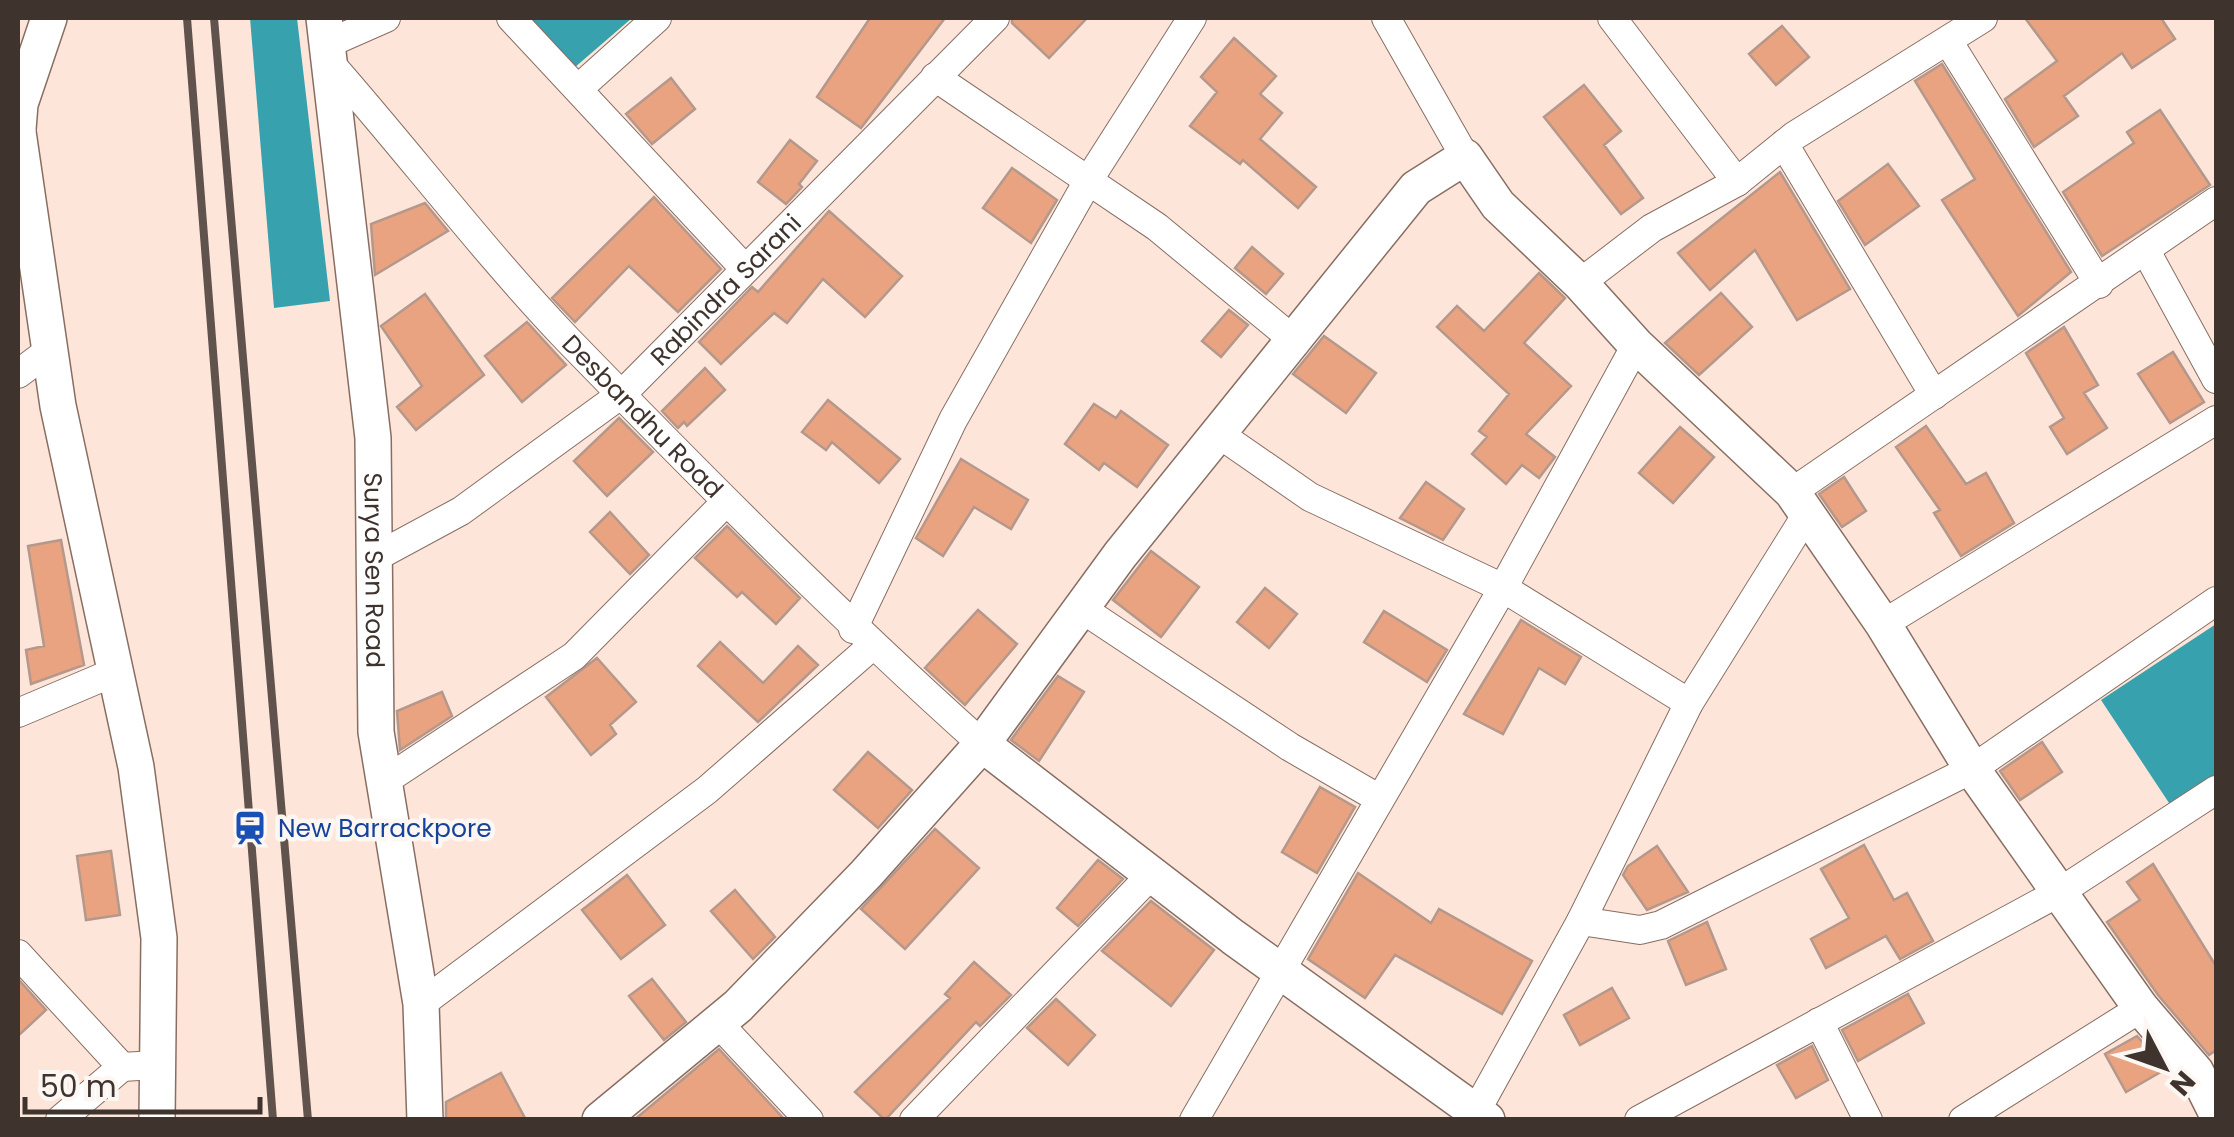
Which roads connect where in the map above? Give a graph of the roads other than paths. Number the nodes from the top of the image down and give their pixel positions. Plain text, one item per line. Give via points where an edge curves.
1 (50, 18) edge
2 (386, 18) edge
3 (511, 18) edge
4 (657, 18) edge
5 (995, 18) edge
6 (1192, 18) edge
7 (1386, 18) edge
8 (1612, 18) edge
9 (1982, 18) edge
10 (327, 41) edge
11 (1948, 41) junction
12 (935, 77) junction
13 (578, 89) junction
14 (18, 117) edge
15 (1784, 144) junction
16 (1465, 157) junction
17 (1088, 181) junction
18 (1737, 182) junction
19 (2216, 201) edge
20 (2146, 251) junction
21 (745, 269) junction
22 (1580, 283) junction
23 (2098, 284) junction
24 (1296, 342) junction
25 (1636, 345) junction
26 (50, 350) junction
27 (18, 374) edge
28 (2216, 379) edge
29 (623, 393) junction
30 (1934, 395) junction
31 (2216, 420) edge
32 (1220, 434) junction
33 (1800, 503) junction
34 (724, 504) junction
35 (374, 558) junction
36 (1503, 588) junction
37 (2216, 601) edge
38 (1082, 608) junction
39 (1882, 624) junction
40 (863, 637) junction
41 (117, 671) junction
42 (1689, 703) junction
43 (18, 713) edge
44 (982, 744) junction
45 (1972, 769) junction
46 (382, 782) junction
47 (2216, 790) edge
48 (1378, 798) junction
49 (1152, 874) junction
50 (2058, 894) junction
51 (1581, 921) junction
52 (18, 954) edge
53 (1278, 969) junction
54 (421, 1004) junction
55 (2140, 1008) junction
56 (1819, 1022) junction
57 (718, 1023) junction
58 (138, 1066) junction
59 (2206, 1066) edge
60 (2216, 1112) edge
61 (1481, 1116) edge
62 (1202, 1117) edge
63 (60, 1120) edge
64 (157, 1120) edge
65 (425, 1120) edge
66 (600, 1120) edge
67 (809, 1120) edge
68 (914, 1120) edge
69 (1639, 1120) edge
70 (1868, 1120) edge
71 (1962, 1120) edge

1 - 14 street
2 - 10 street
3 - 13 street
4 - 13 street
5 - 12 street, Rabindra Sarani
6 - 17 street
7 - 16 street
8 - 18 street
9 - 11 street
10 - 29 street, Desbandhu Road via 510,275
10 - 35 street, Surya Sen Road via 372,438
11 - 15 street
11 - 23 street
12 - 17 street
12 - 21 street, Rabindra Sarani
13 - 21 street
14 - 26 street
15 - 18 street
15 - 30 street
16 - 22 street via 1498,205
16 - 24 street via 1416,188
17 - 24 street via 1169,236
17 - 40 street via 953,420
18 - 22 street via 1652,228
19 - 20 street
20 - 23 street
20 - 28 street
21 - 29 street, Rabindra Sarani
22 - 25 street
23 - 30 street
24 - 32 street
25 - 33 street
25 - 36 street
26 - 27 street
26 - 41 street
29 - 34 street, Desbandhu Road
29 - 35 street, Rabindra Sarani via 477,501
30 - 33 street
31 - 39 street
32 - 36 street via 1310,497
32 - 38 street
33 - 39 street
33 - 42 street
34 - 40 street, Desbandhu Road
34 - 46 street via 574,656
35 - 46 street, Surya Sen Road
36 - 42 street
36 - 48 street
37 - 45 street
38 - 44 street
38 - 48 street
39 - 45 street
40 - 44 street, Desbandhu Road
40 - 54 street via 708,790
41 - 43 street
41 - 58 street via 159,938
42 - 51 street
44 - 49 street
44 - 57 street via 866,874
45 - 50 street
45 - 51 street via 1660,925 1640,930
46 - 54 street, Surya Sen Road
47 - 50 street
48 - 53 street
49 - 53 street
49 - 68 street
50 - 55 street
50 - 56 street
51 - 61 street
52 - 58 street
53 - 61 street
53 - 62 street
54 - 65 street, Surya Sen Road
55 - 59 street
55 - 71 street
56 - 69 street
56 - 70 street
57 - 66 street
57 - 67 street
58 - 63 street
58 - 64 street
59 - 60 street

